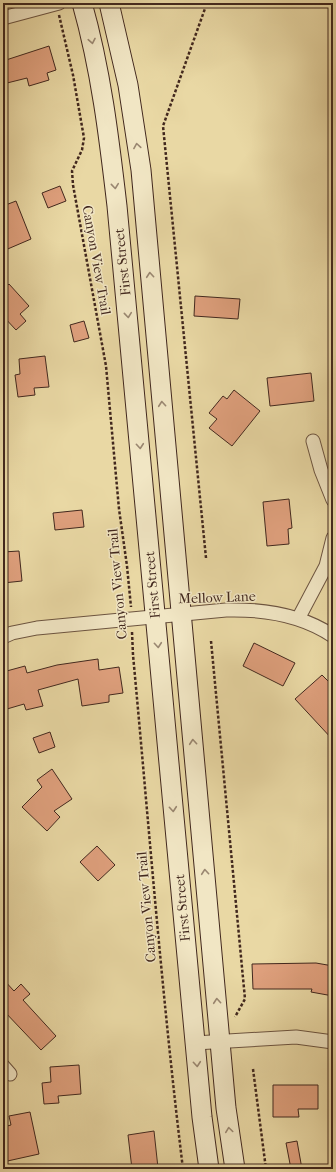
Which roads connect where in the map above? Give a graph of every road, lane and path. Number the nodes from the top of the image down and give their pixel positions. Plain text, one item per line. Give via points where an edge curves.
1 (57, 3) edge
2 (82, 3) edge
3 (109, 3) edge
4 (207, 3) edge
5 (3, 18) edge
6 (313, 441) dead end
7 (333, 500) edge
8 (333, 538) edge
9 (206, 558) dead end
10 (182, 614) junction
11 (155, 616) junction
12 (132, 619) junction
13 (298, 619) junction
14 (333, 636) edge
15 (3, 637) edge
16 (211, 641) dead end
17 (234, 1018) dead end
18 (220, 1042) junction
19 (333, 1042) edge
20 (195, 1043) junction
21 (253, 1069) dead end
22 (183, 1169) edge
23 (209, 1169) edge
24 (235, 1169) edge
25 (266, 1169) edge

1 - 5 street
1 - 12 path, Canyon View Trail via 84,138 82,150 72,171 72,185 106,366
2 -> 11 main road, First Street via 90,30 106,112
10 -> 3 main road, First Street via 141,170 128,85
4 - 9 path via 163,126
6 - 7 street
8 - 13 street via 326,566
10 - 11 street, Mellow Lane
10 - 13 street, Mellow Lane via 248,609
18 -> 10 main road, First Street
11 - 12 street, Mellow Lane
11 -> 20 main road, First Street
12 - 15 street, Mellow Lane via 37,628
12 - 22 path, Canyon View Trail via 133,655 165,1002
13 - 14 street, Mellow Lane
16 - 17 path via 245,999
18 - 19 street via 296,1037
18 - 20 street
24 -> 18 main road, First Street
20 -> 23 main road, First Street
21 - 25 path

